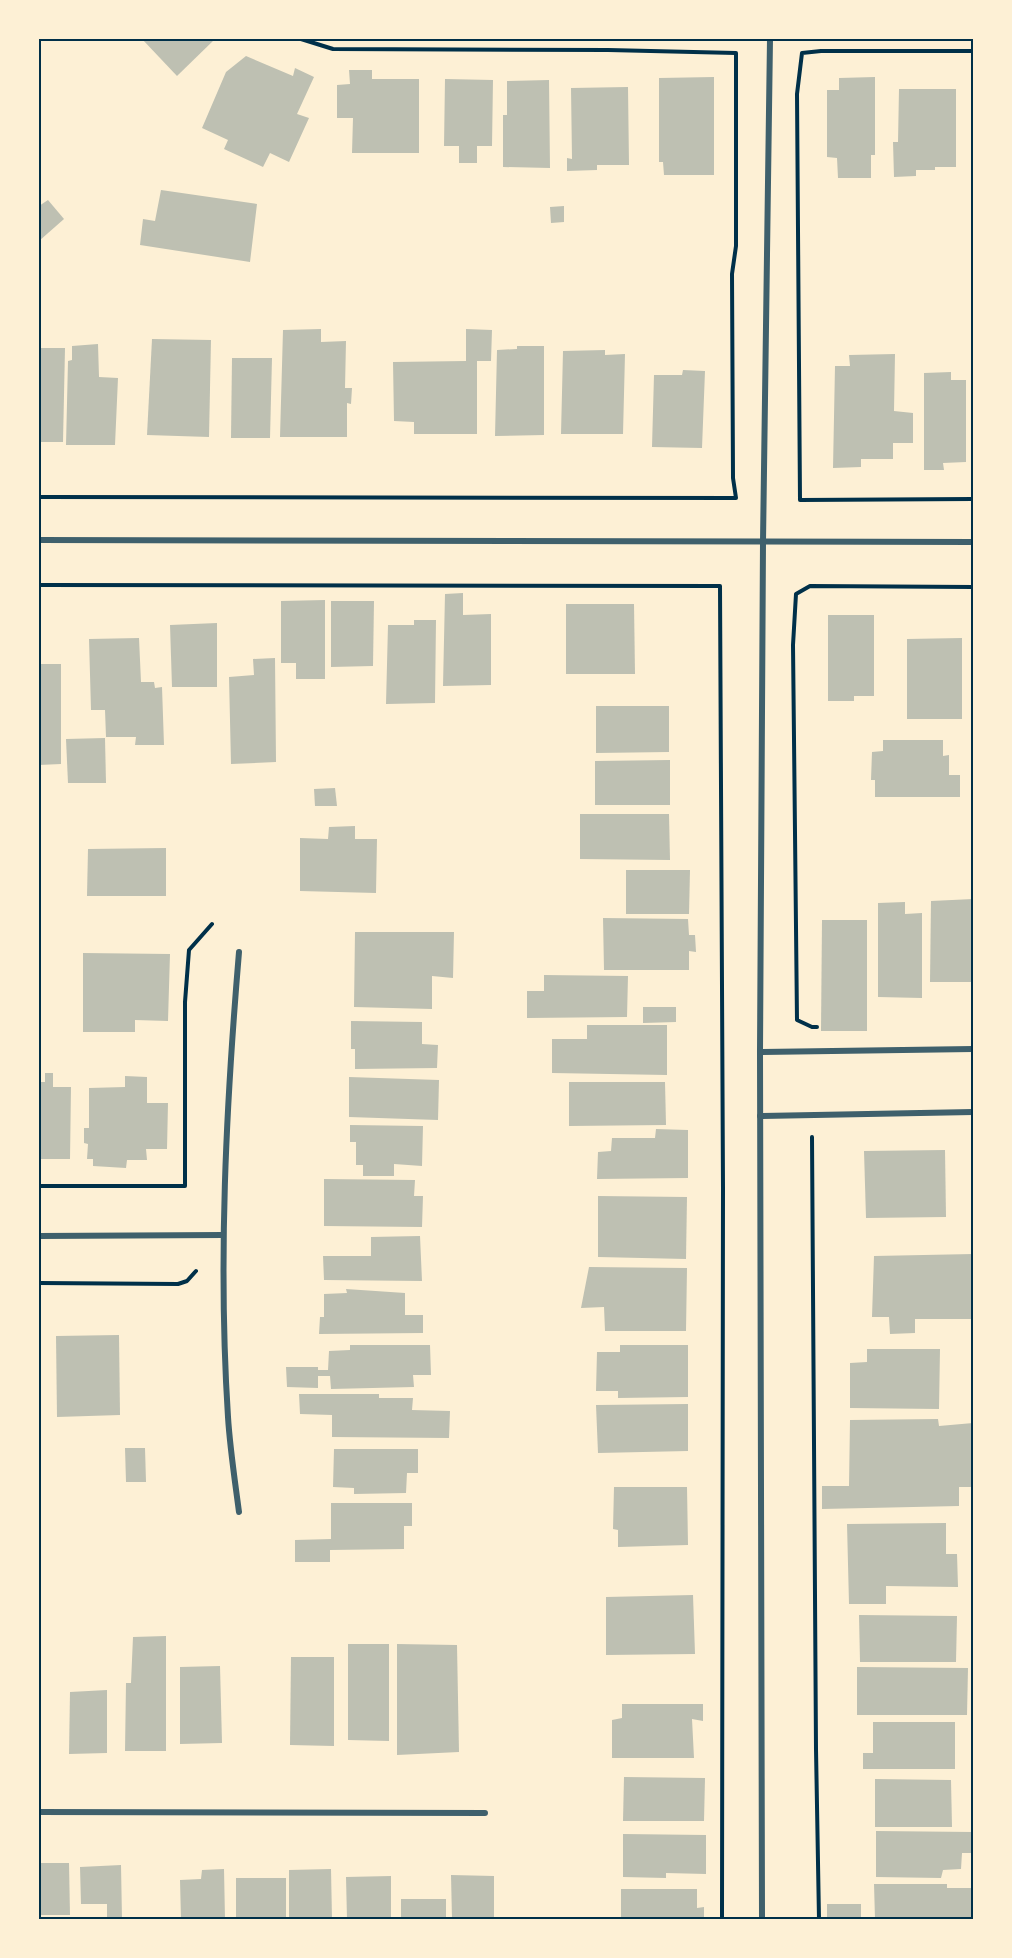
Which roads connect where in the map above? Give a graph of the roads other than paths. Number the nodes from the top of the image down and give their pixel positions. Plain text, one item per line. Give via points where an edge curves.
1 (770, 39) edge
2 (39, 540) edge
3 (763, 542) junction
4 (973, 542) edge
5 (239, 952) dead end
6 (973, 1049) edge
7 (760, 1052) junction
8 (973, 1112) edge
9 (760, 1116) junction
10 (223, 1234) junction
11 (39, 1236) edge
12 (239, 1512) dead end
13 (39, 1812) edge
14 (485, 1813) dead end
15 (762, 1919) edge

1 - 3 street
2 - 3 street
3 - 4 street
3 - 7 street
5 - 10 street
6 - 7 street
7 - 9 street
8 - 9 street
9 - 15 street
10 - 11 street
10 - 12 street via 227,1415
13 - 14 street

